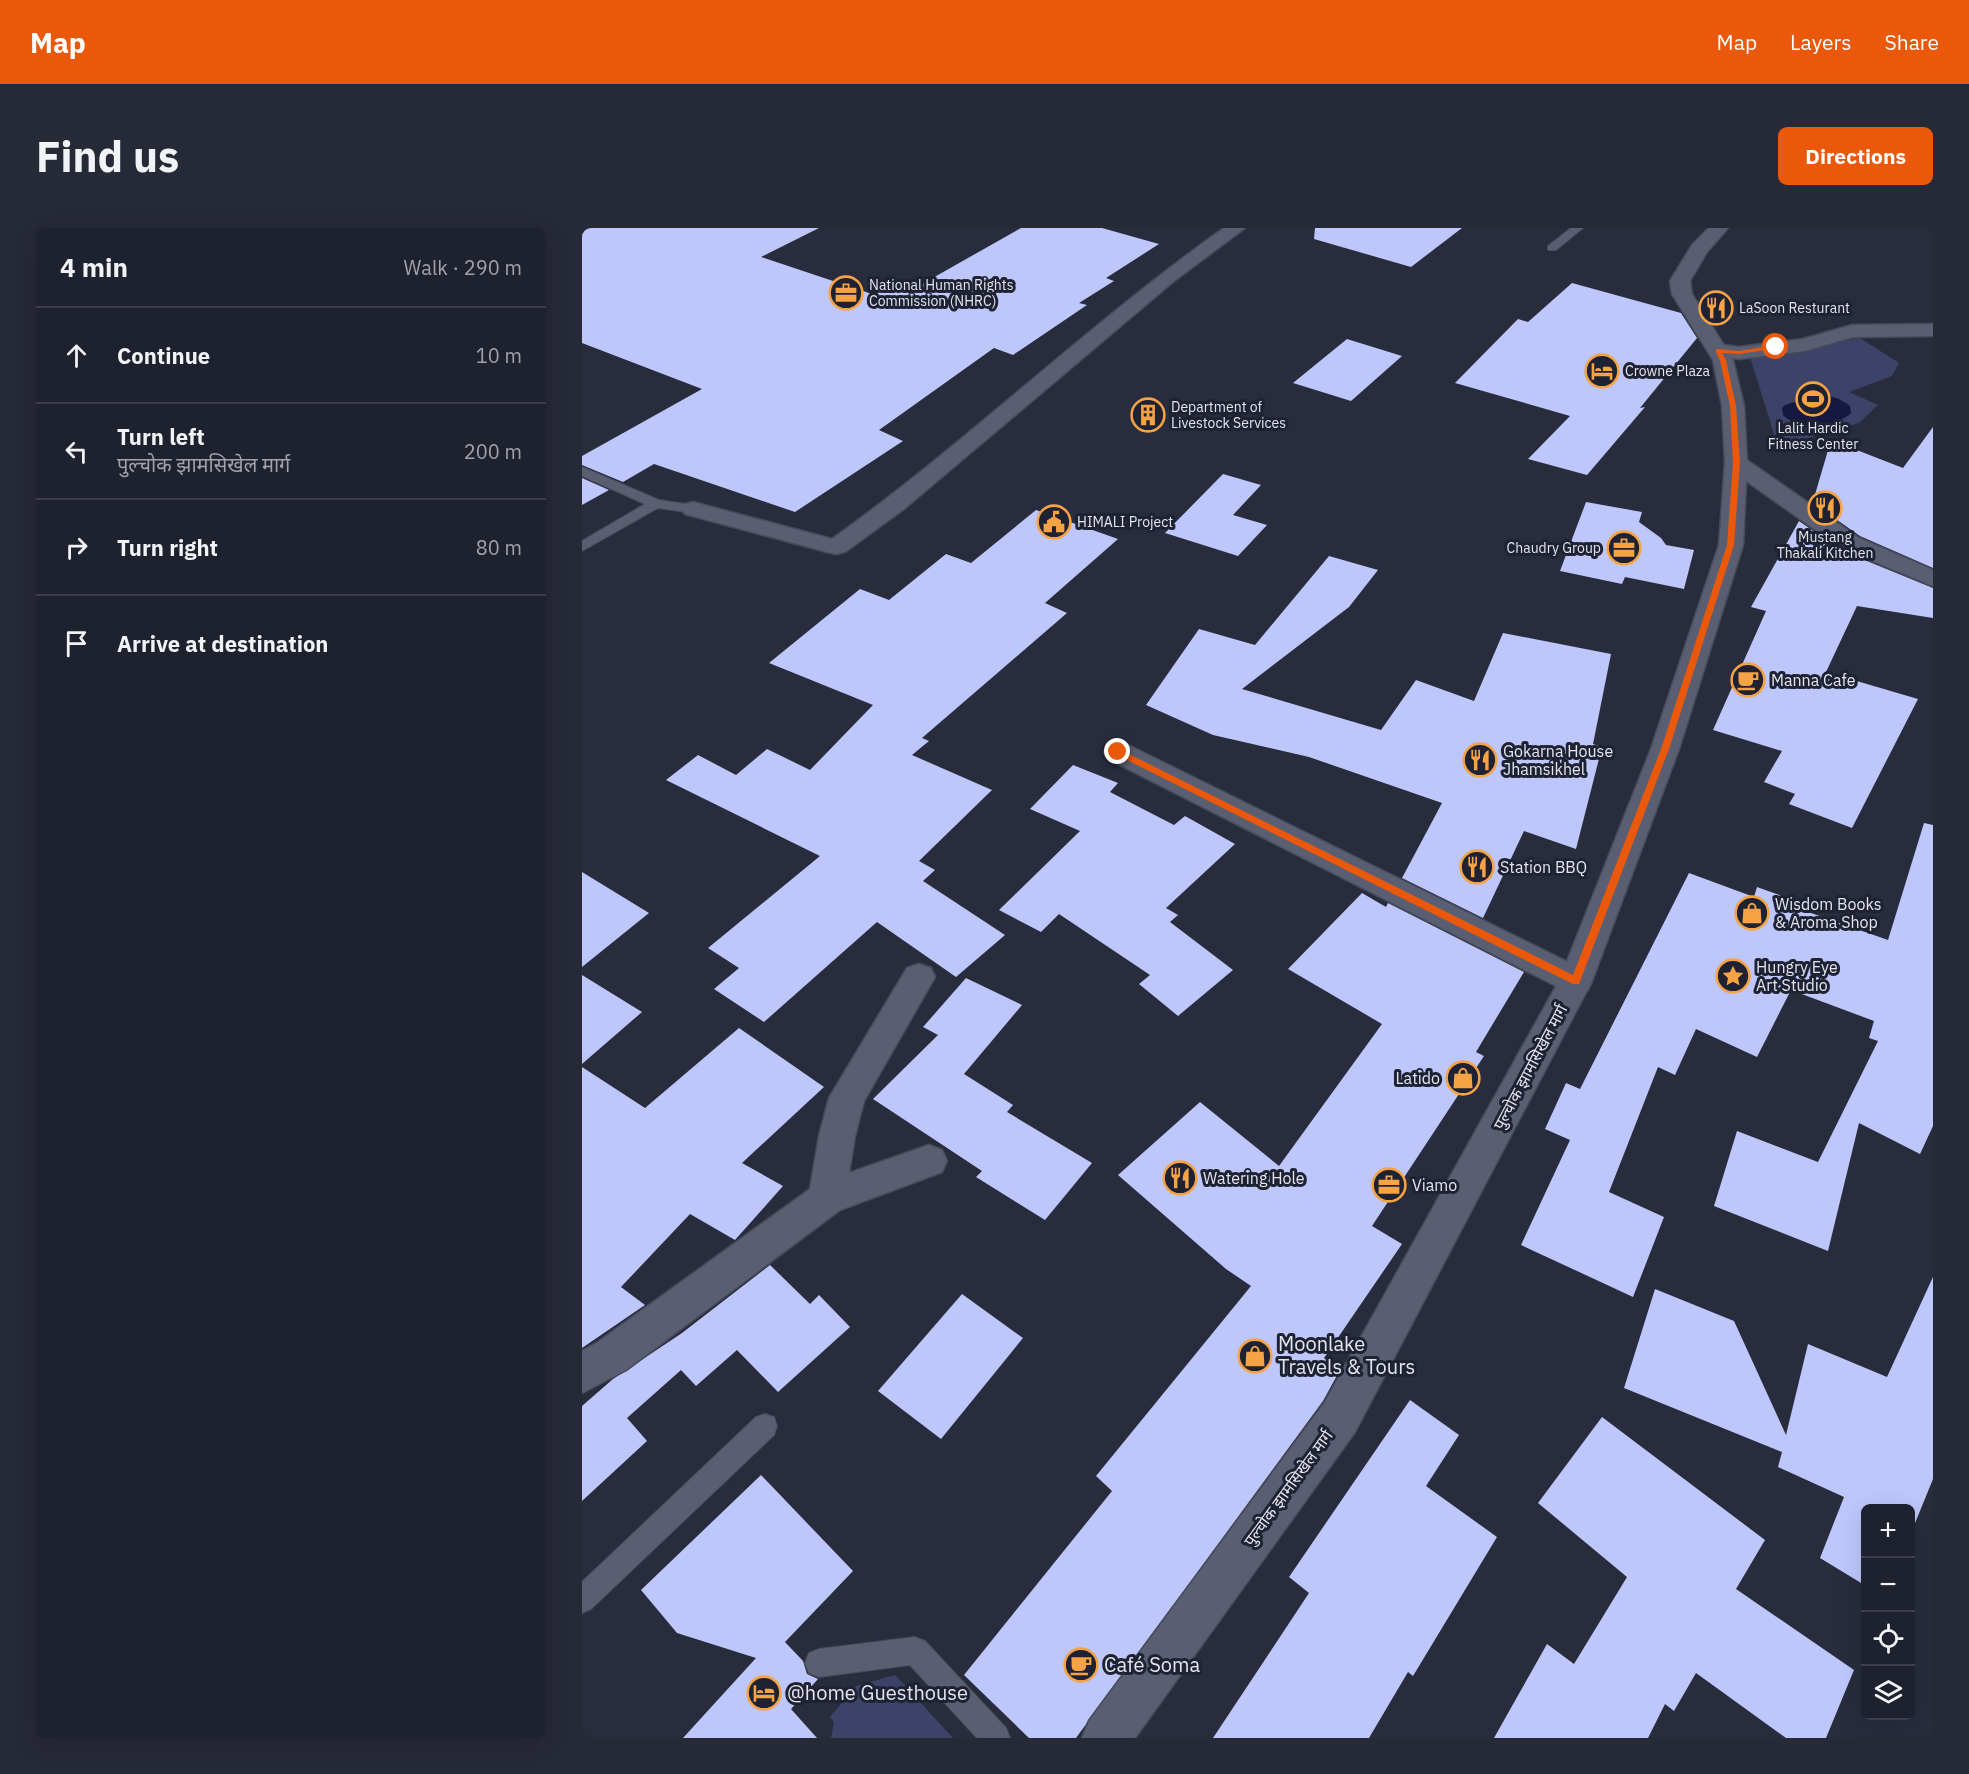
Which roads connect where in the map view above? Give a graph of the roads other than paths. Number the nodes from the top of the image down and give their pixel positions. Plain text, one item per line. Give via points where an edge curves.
1 (1236, 228) edge
2 (1578, 228) edge
3 (1719, 228) edge
4 (1552, 248) dead end
5 (1933, 330) edge
6 (1718, 350) junction
7 (1736, 463) junction
8 (582, 471) edge
9 (656, 504) junction
10 (693, 509) joint
11 (582, 547) edge
12 (1933, 579) edge
13 (1118, 752) dead end
14 (919, 977) dead end
15 (1576, 981) junction
16 (929, 1161) dead end
17 (827, 1198) junction
18 (582, 1373) edge
19 (765, 1426) dead end
20 (582, 1600) edge
21 (819, 1664) dead end
22 (996, 1738) edge
23 (1106, 1738) edge

1 - 10 street via 1167,277 896,504 836,547
2 - 4 lane
3 - 6 street, पुल्चोक झामसिखेल मार्ग via 1699,249 1680,281 1682,294
5 - 6 street via 1852,331 1805,345 1739,353
6 - 7 street, पुल्चोक झामसिखेल मार्ग via 1733,406
7 - 12 street via 1850,543
7 - 15 street, पुल्चोक झामसिखेल मार्ग via 1731,545 1665,749
8 - 9 lane
9 - 10 lane
9 - 11 lane
13 - 15 street
14 - 17 street via 847,1098
15 - 23 street, पुल्चोक झामसिखेल मार्ग via 1340,1417
16 - 17 street
17 - 18 street via 612,1356
19 - 20 lane
21 - 22 lane via 915,1651

